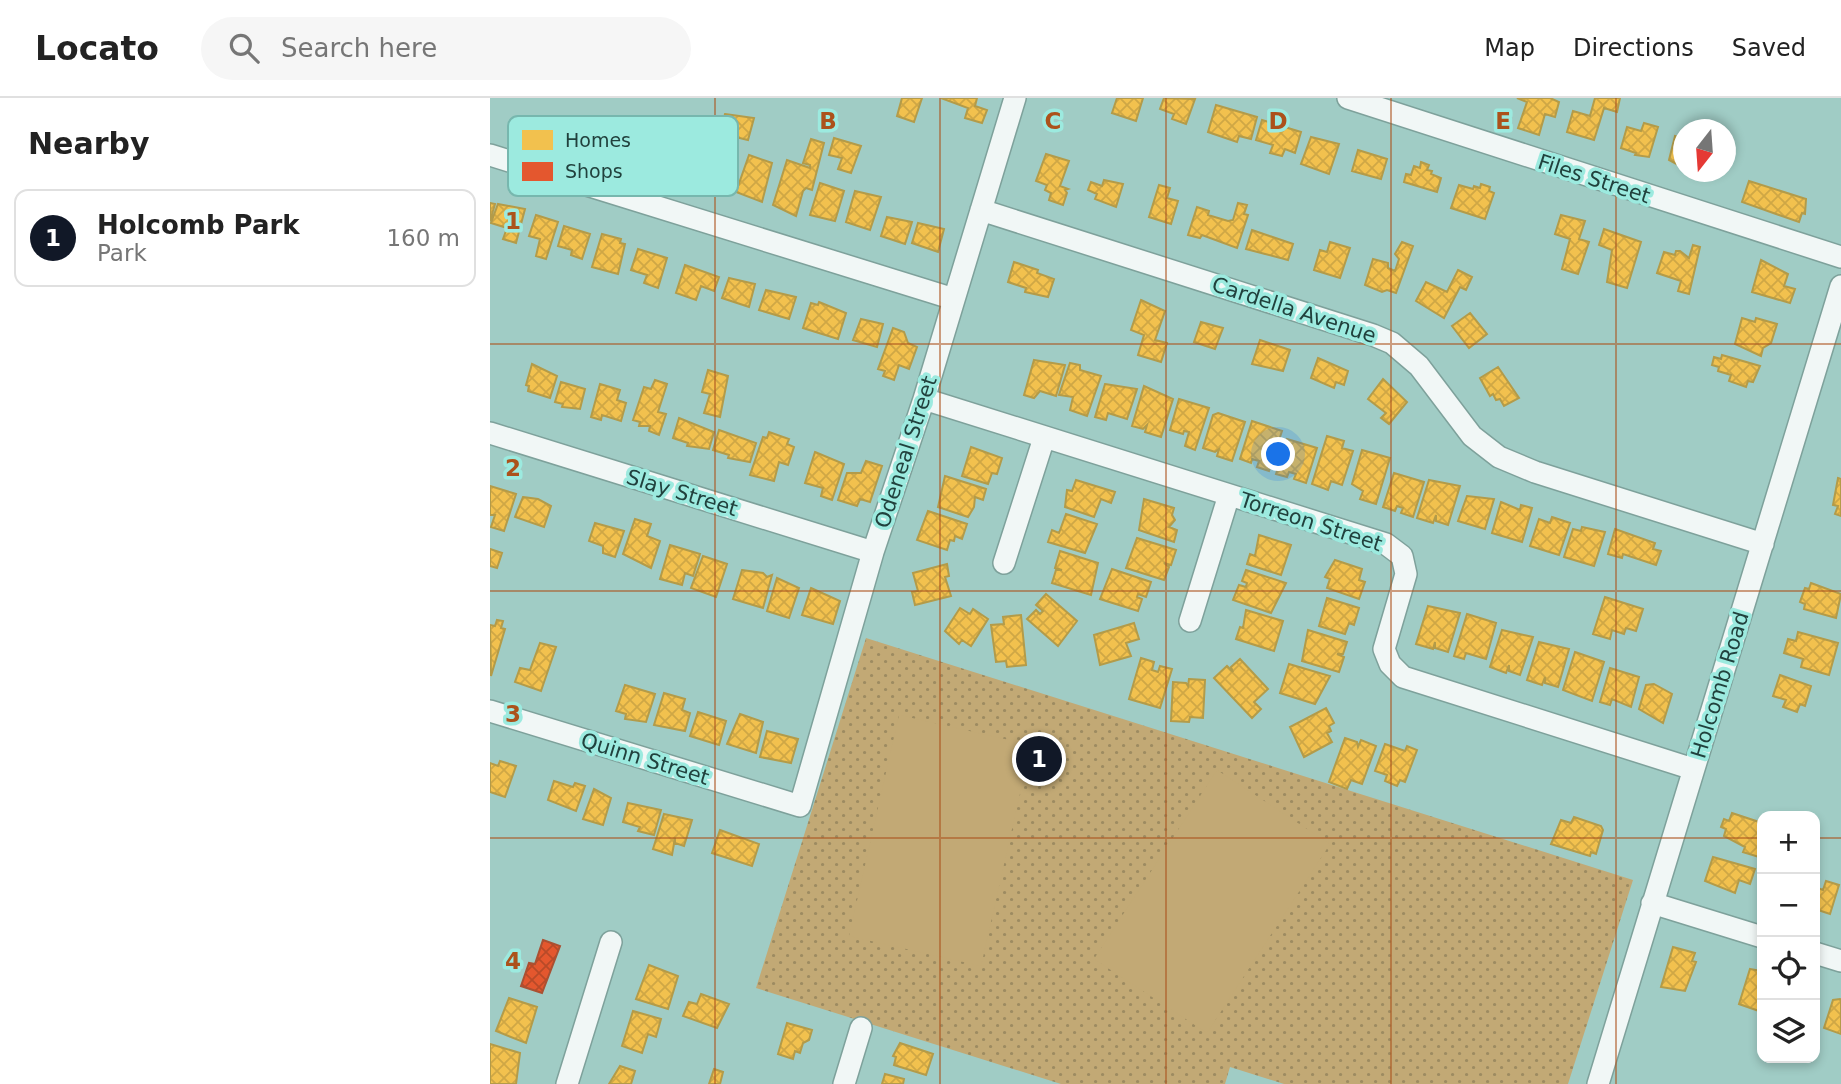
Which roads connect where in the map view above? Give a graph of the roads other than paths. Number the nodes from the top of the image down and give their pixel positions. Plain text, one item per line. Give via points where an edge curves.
1 (1015, 98) edge
2 (1348, 98) edge
3 (490, 155) edge
4 (508, 161) edge
5 (622, 196) edge
6 (981, 210) junction
7 (1841, 257) edge
8 (1841, 286) edge
9 (954, 299) junction
10 (924, 399) junction
11 (490, 433) edge
12 (1044, 438) junction
13 (1229, 495) junction
14 (1763, 544) junction
15 (873, 552) junction
16 (1004, 563) dead end
17 (1190, 621) dead end
18 (490, 711) edge
19 (1693, 769) junction
20 (800, 806) joint
21 (1652, 903) junction
22 (1757, 935) edge
23 (611, 942) dead end
24 (1820, 955) edge
25 (1841, 961) edge
26 (861, 1027) dead end
27 (567, 1084) edge
28 (844, 1084) edge
29 (1598, 1084) edge

1 - 6 street, Odeneal Street
2 - 7 street, Files Street
3 - 4 street
5 - 9 street
6 - 9 street, Odeneal Street
6 - 14 street, Cardella Avenue via 1392,343 1419,366 1472,436 1499,457
8 - 14 street, Holcomb Road
9 - 10 street, Odeneal Street
10 - 12 street, Torreon Street
10 - 15 street, Odeneal Street
11 - 15 street, Slay Street
12 - 13 street, Torreon Street
12 - 16 street
13 - 17 street
13 - 19 street, Torreon Street via 1386,544 1402,556 1406,573 1384,649 1403,677
14 - 19 street, Holcomb Road
15 - 20 street, Odeneal Street
18 - 20 street, Quinn Street
19 - 21 street, Holcomb Road
21 - 22 street
21 - 29 street, Holcomb Road
23 - 27 street
24 - 25 street
26 - 28 street

